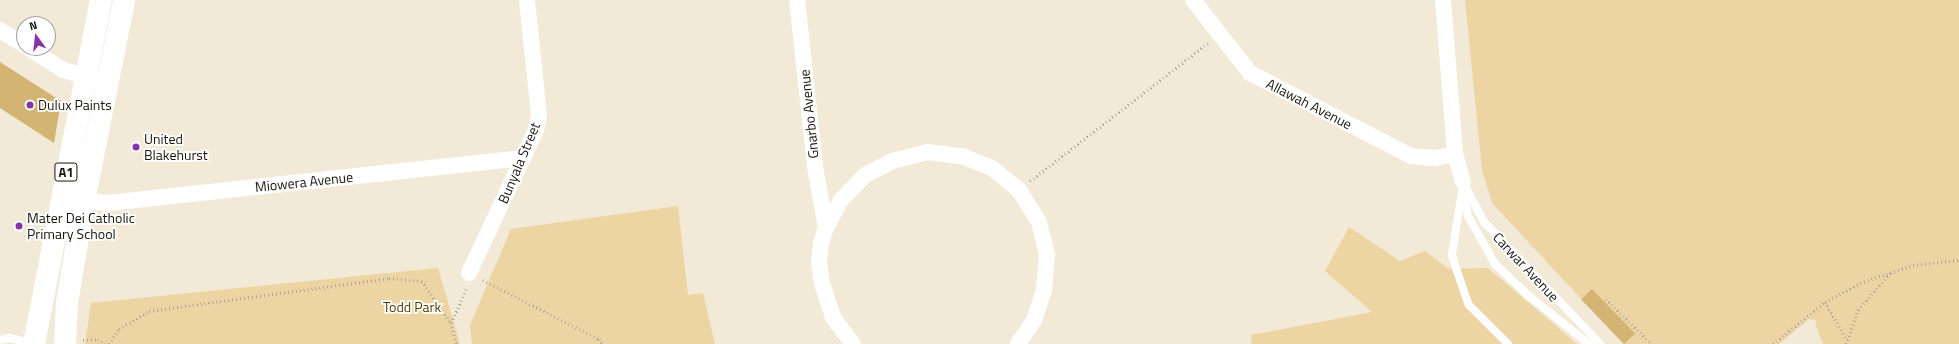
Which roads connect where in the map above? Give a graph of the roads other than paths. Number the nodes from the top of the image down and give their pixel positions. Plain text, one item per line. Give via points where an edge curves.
1 (101, 0) edge
2 (124, 0) edge
3 (527, 0) edge
4 (797, 0) edge
5 (1193, 0) edge
6 (1443, 0) edge
7 (0, 30) edge
8 (16, 40) edge
9 (42, 56) edge
10 (85, 77) junction
11 (108, 82) junction
12 (1455, 154) junction
13 (524, 158) junction
14 (1463, 182) junction
15 (84, 201) junction
16 (826, 228) junction
17 (471, 274) road end
18 (0, 340) edge
19 (73, 342) edge
20 (34, 343) edge
21 (853, 344) edge
22 (1018, 344) edge
23 (1508, 344) edge
24 (1590, 344) edge
25 (1600, 344) edge

1 - 10 highway, A1
2 - 11 highway, A1
3 - 13 street, Bunyala Street via 539,114 536,130
4 - 16 street, Gnarbo Avenue via 815,167
5 - 12 street, Allawah Avenue via 1250,73 1411,156 1436,158
6 - 12 street, Carwar Avenue
7 - 8 street
9 - 10 street via 64,70
10 - 11 street
10 - 20 highway, A1
11 - 15 highway, A1
12 - 14 street, Carwar Avenue
13 - 15 street, Miowera Avenue via 108,203
13 - 17 street, Bunyala Street
14 - 23 lane via 1452,255 1469,305
14 - 24 lane, Carwar Avenue via 1468,216 1495,264 1529,296
14 - 25 lane, Carwar Avenue via 1484,222
15 - 19 highway, A1 via 67,303
16 - 21 street, Gnarbo Avenue via 820,243 822,284 833,317
16 - 22 street, Gnarbo Avenue via 841,200 865,175 892,160 927,152 962,156 992,168 1019,190 1039,222 1047,255 1041,304 1032,325
18 - 20 lane via 9,338

